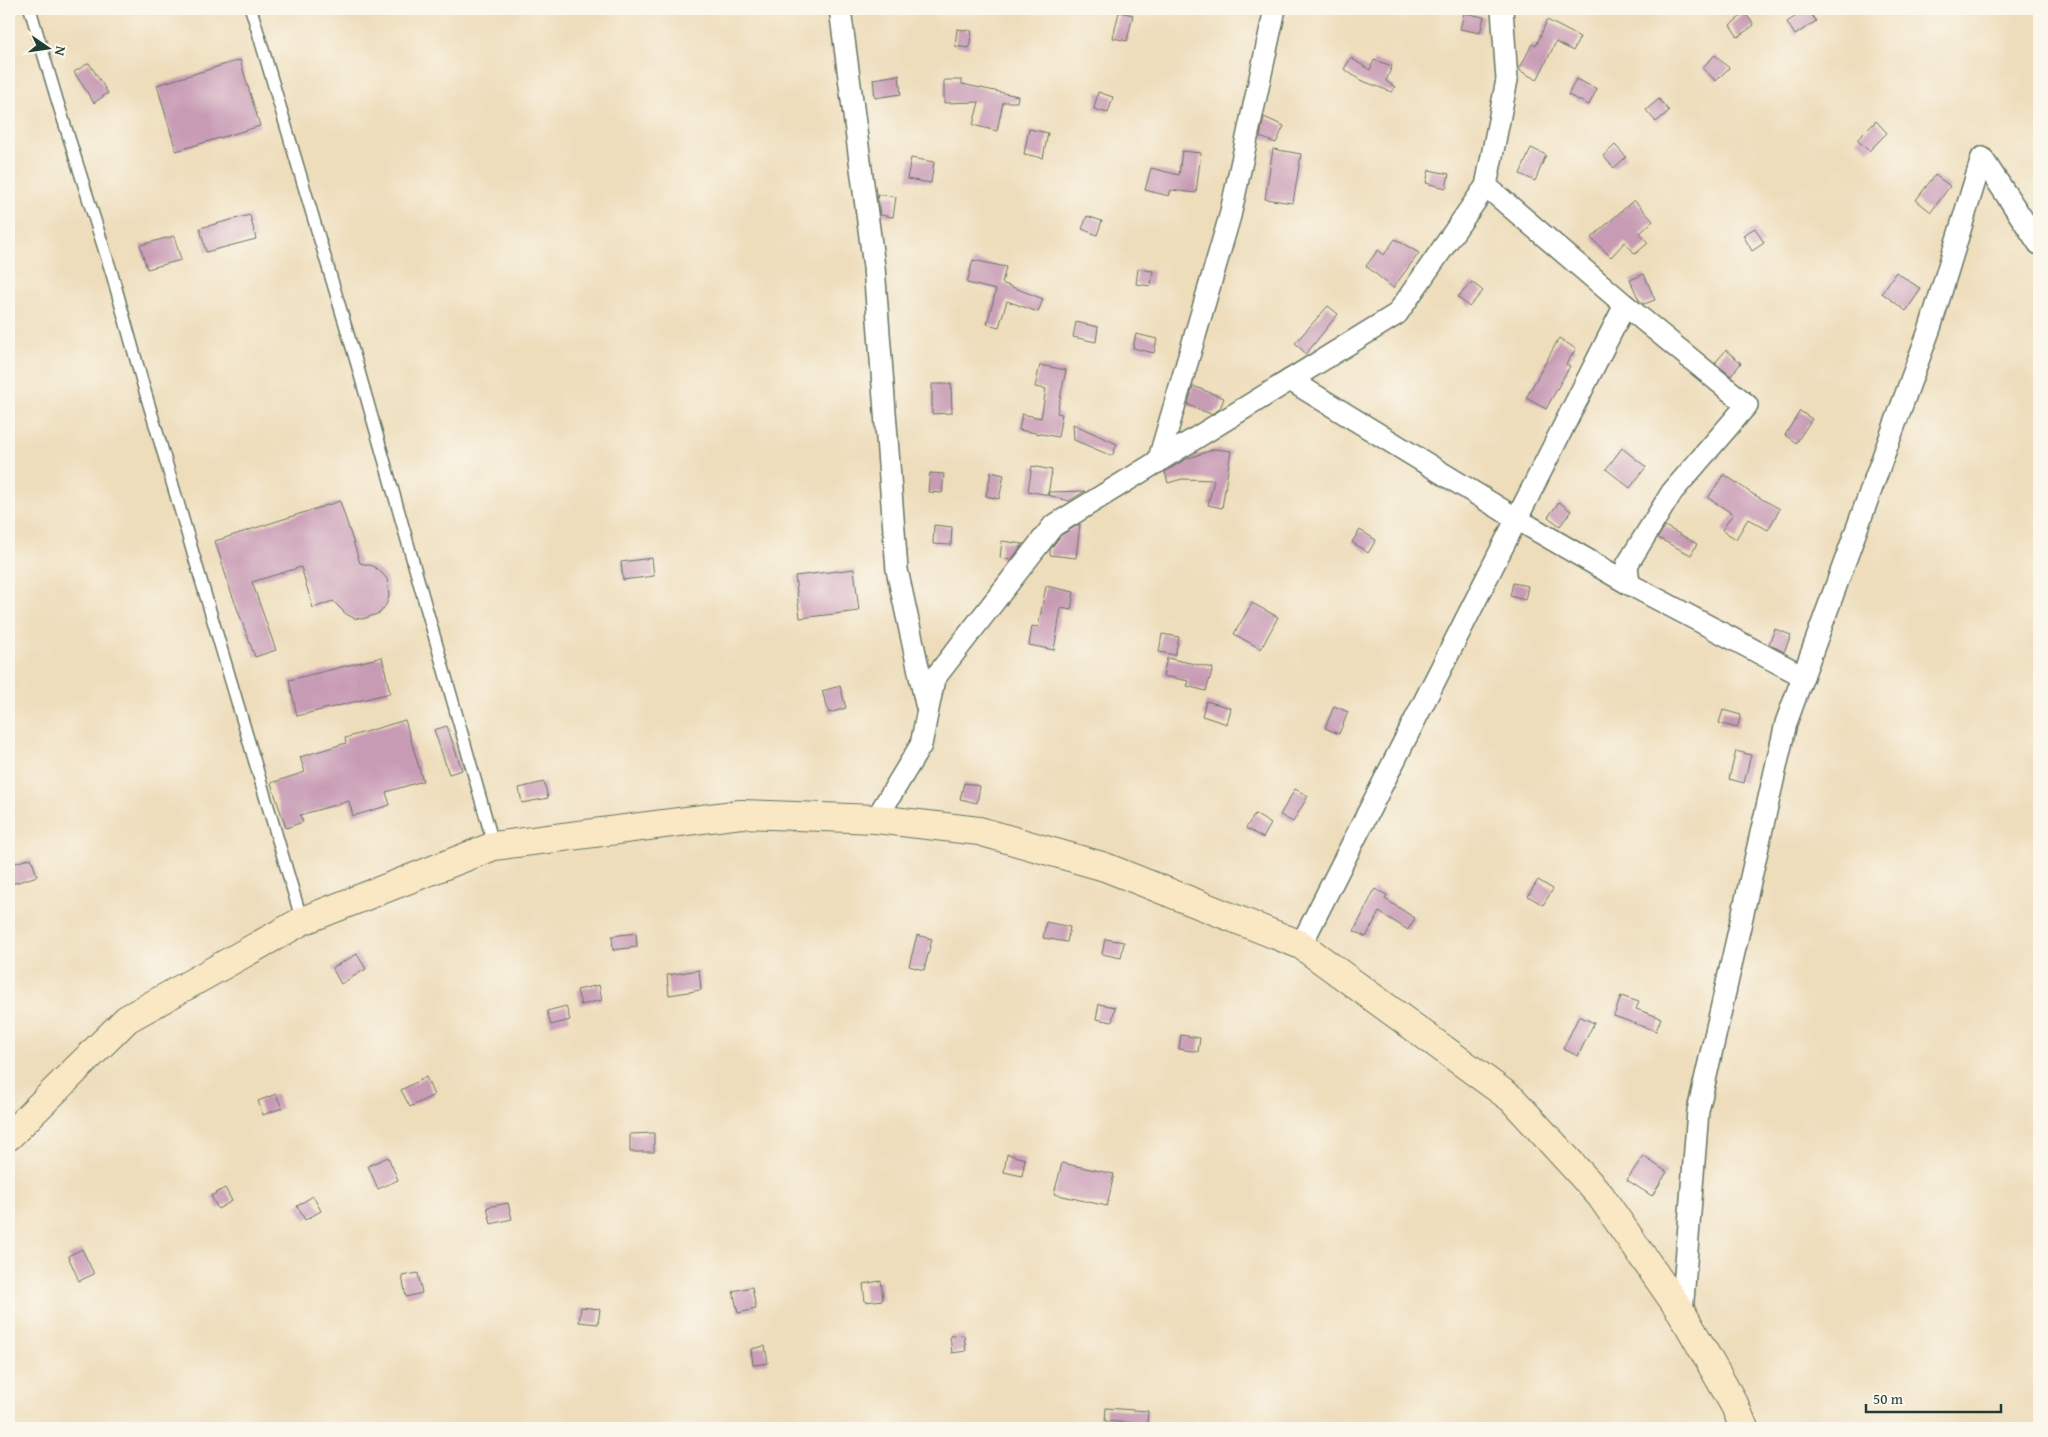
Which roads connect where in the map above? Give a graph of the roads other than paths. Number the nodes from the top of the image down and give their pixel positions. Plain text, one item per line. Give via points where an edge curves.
1 (30, 9) edge
2 (251, 9) edge
3 (840, 9) edge
4 (1275, 9) edge
5 (1502, 9) edge
6 (1486, 186) junction
7 (2039, 244) edge
8 (1625, 305) junction
9 (1290, 380) junction
10 (1158, 462) junction
11 (1517, 518) junction
12 (1629, 584) junction
13 (1803, 676) junction
14 (927, 712) junction
15 (876, 819) junction
16 (494, 846) junction
17 (302, 920) junction
18 (1300, 945) junction
19 (9, 1136) edge
20 (1682, 1313) junction
21 (1744, 1428) edge

1 - 17 lane via 112,274
2 - 16 lane via 356,361
3 - 14 street via 874,267 897,570
4 - 10 street via 1230,216
5 - 6 street via 1506,80
6 - 8 street
6 - 9 street via 1397,314
7 - 13 street via 1982,158 1930,328
8 - 11 street
8 - 12 street via 1747,404 1672,492 1627,565
9 - 10 street
9 - 11 street
10 - 14 street via 1053,526 934,679
11 - 12 street
11 - 18 street
12 - 13 street
13 - 20 street via 1786,723 1698,1111
14 - 15 street via 921,745
15 - 16 main road via 741,814
15 - 18 main road via 979,831 1105,867
16 - 17 main road
17 - 19 main road via 127,1019
18 - 20 main road via 1512,1099 1600,1195
20 - 21 main road

